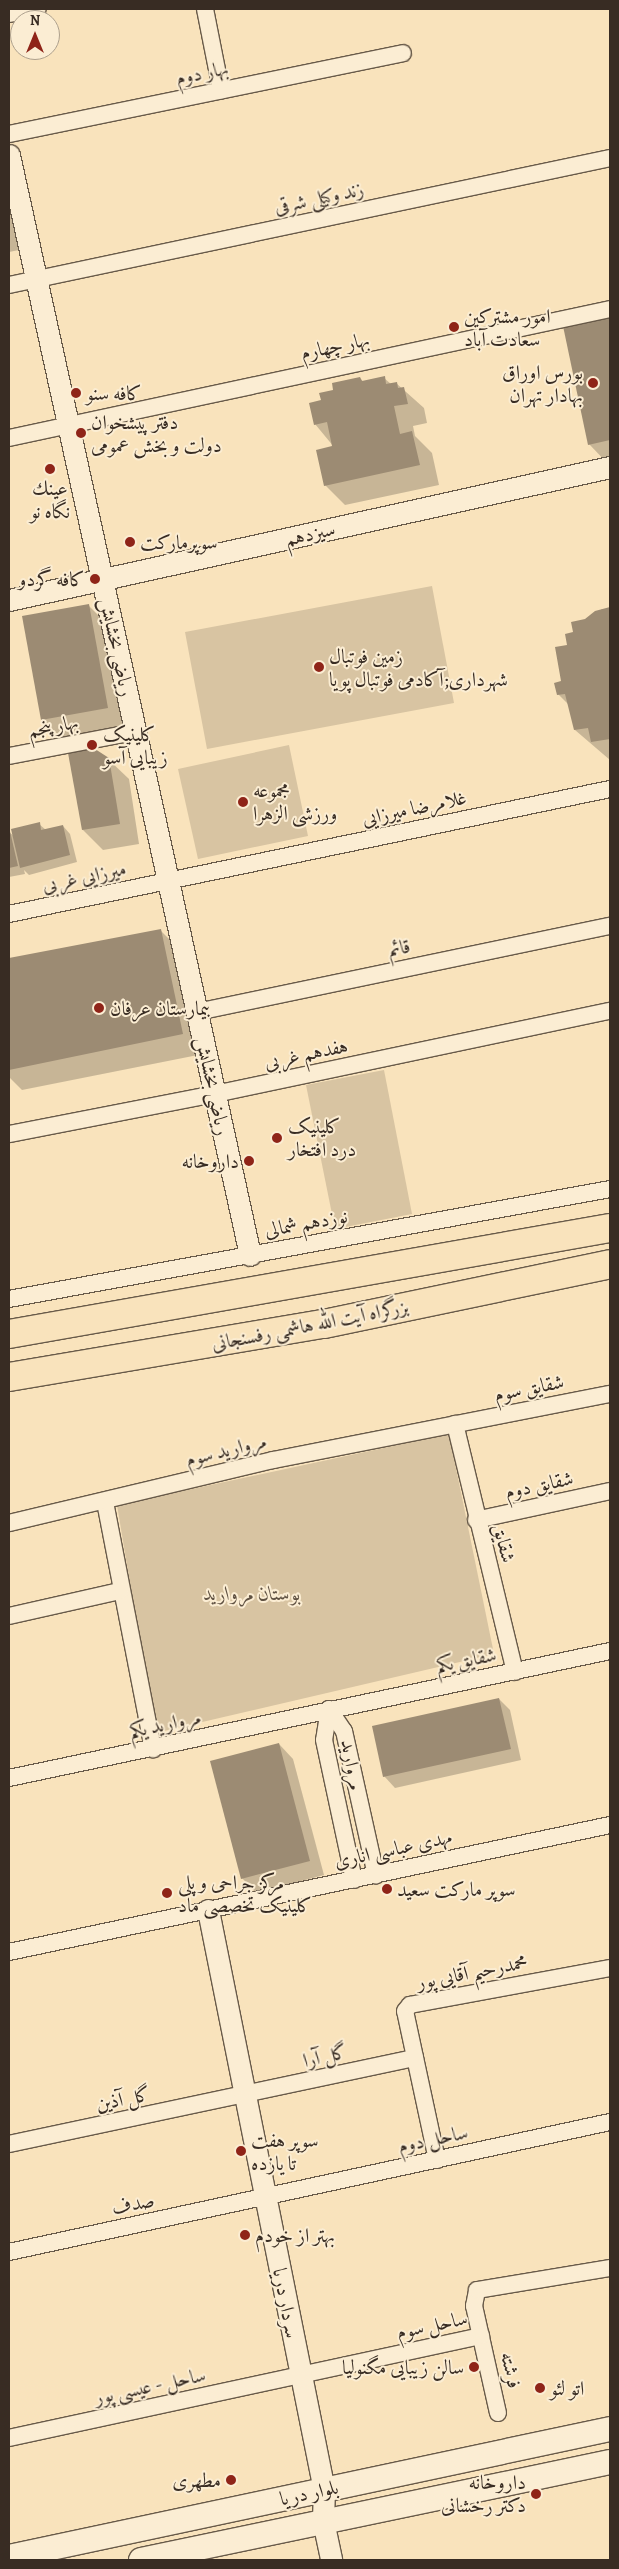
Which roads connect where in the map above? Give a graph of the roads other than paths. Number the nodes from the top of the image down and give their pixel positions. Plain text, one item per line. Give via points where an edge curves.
1 (38, 9) edge
2 (205, 9) edge
3 (9, 14) edge
4 (403, 53) dead end
5 (222, 90) junction
6 (9, 134) edge
7 (9, 155) edge
8 (610, 158) edge
9 (36, 279) junction
10 (9, 285) edge
11 (610, 309) edge
12 (68, 425) junction
13 (9, 438) edge
14 (610, 467) edge
15 (102, 581) junction
16 (9, 600) edge
17 (135, 732) junction
18 (9, 756) edge
19 (610, 789) edge
20 (168, 881) junction
21 (9, 914) edge
22 (610, 926) edge
23 (610, 1011) edge
24 (197, 1012) junction
25 (215, 1094) junction
26 (9, 1134) edge
27 (610, 1189) edge
28 (610, 1228) edge
29 (250, 1255) junction
30 (610, 1264) edge
31 (9, 1298) edge
32 (9, 1334) edge
33 (9, 1377) edge
34 (610, 1394) edge
35 (456, 1424) junction
36 (610, 1491) edge
37 (105, 1502) junction
38 (476, 1520) junction
39 (9, 1523) edge
40 (120, 1591) junction
41 (9, 1616) edge
42 (610, 1651) edge
43 (515, 1672) junction
44 (329, 1709) junction
45 (153, 1749) junction
46 (9, 1778) edge
47 (610, 1825) edge
48 (376, 1875) junction
49 (354, 1880) junction
50 (208, 1910) junction
51 (9, 1952) edge
52 (610, 1968) edge
53 (415, 2058) junction
54 (245, 2096) junction
55 (610, 2122) edge
56 (9, 2144) edge
57 (437, 2160) junction
58 (265, 2198) junction
59 (9, 2252) edge
60 (610, 2268) edge
61 (481, 2336) junction
62 (301, 2375) junction
63 (498, 2413) dead end
64 (610, 2429) edge
65 (9, 2438) edge
66 (610, 2462) edge
67 (324, 2490) junction
68 (322, 2521) junction
69 (9, 2557) edge
70 (141, 2560) edge
71 (331, 2560) edge

1 - 3 street
2 - 5 street
4 - 5 street, بهار دوم
5 - 6 street, بهار دوم
7 - 9 street, ریاضی بخشایش
8 - 9 street, زند وکیلی شرقی
9 - 10 street, زند وکیلی شرقی
9 - 12 street, ریاضی بخشایش
11 - 12 street, بهار چهارم
12 - 13 street, بهار چهارم
12 - 15 street, ریاضی بخشایش
14 - 15 street, سیزدهم
15 - 16 street, سیزدهم
15 - 17 street, ریاضی بخشایش
17 - 18 street, بهار پنجم
17 - 20 street, ریاضی بخشایش
19 - 20 street, غلامرضا میرزایی
20 - 21 street, میرزایی غربی
20 - 24 street, ریاضی بخشایش
22 - 24 street, قائم
23 - 25 street, هفدهم غربی
24 - 25 street, ریاضی بخشایش
25 - 26 street, هفدهم غربی
25 - 29 street, ریاضی بخشایش
27 - 29 street, نوزدهم شمالی
28 - 32 highway
29 - 31 street, نوزدهم شمالی
30 - 33 highway, بزرگراه آیت الله هاشمی رفسنجانی via 324,1324
34 - 35 street, شقایق سوم
35 - 37 street, مروارید سوم via 273,1460
35 - 38 street, شقایق
36 - 38 street, شقایق دوم
37 - 39 street, مروارید سوم
37 - 40 street
38 - 43 street, شقایق
40 - 41 street
40 - 45 street
42 - 43 street, شقایق یکم
43 - 44 street, شقایق یکم
44 - 45 street, مروارید یکم
44 - 48 street, مروارید via 344,1731
44 - 49 street, مروارید via 324,1740
45 - 46 street, مروارید یکم
47 - 48 street, مهدی عباسی اناری
48 - 49 street, مهدی عباسی اناری
49 - 50 street, مهدی عباسی اناری
50 - 51 street, مهدی عباسی اناری
50 - 54 street, سردار دریا
52 - 53 street, محمدرحیم آقایی پور via 410,2005 404,2018
53 - 54 street, گل آرا
53 - 57 street, محمدرحیم آقایی پور
54 - 56 street, گل آذین
54 - 58 street, سردار دریا
55 - 57 street, ساحل دوم
57 - 58 street, ساحل دوم
58 - 59 street, صدف
58 - 62 street, سردار دریا
60 - 61 street, ساحل سوم via 477,2290 474,2306
61 - 62 street, ساحل سوم
61 - 63 street, فرشته
62 - 65 street, ساحل - عیسی پور
62 - 67 street, سردار دریا
64 - 67 main road, بلوار دریا
66 - 68 main road, بلوار دریا
67 - 68 street, سردار دریا
67 - 69 main road, بلوار دریا
68 - 70 main road, بلوار دریا
68 - 71 street

